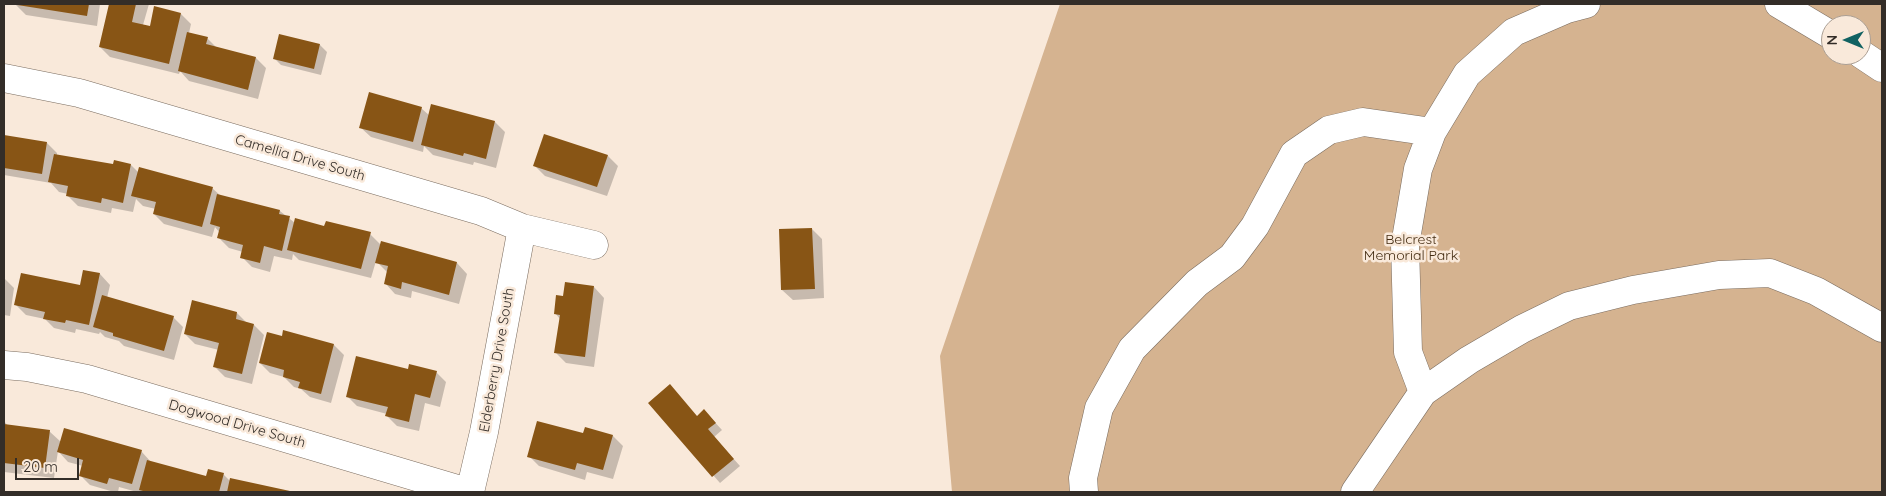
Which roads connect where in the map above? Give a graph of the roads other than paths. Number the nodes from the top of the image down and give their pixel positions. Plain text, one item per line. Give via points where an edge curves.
1 (1586, 4) edge
2 (1779, 4) edge
3 (1821, 29) edge
4 (1871, 61) edge
5 (1882, 68) edge
6 (4, 78) edge
7 (1432, 132) junction
8 (522, 228) junction
9 (594, 246) dead end
10 (1882, 328) edge
11 (4, 365) edge
12 (1423, 392) junction
13 (469, 492) edge
14 (1084, 492) edge
15 (1355, 492) edge

1 - 7 street via 1566,9 1514,32 1467,74
2 - 3 street
4 - 5 street
6 - 8 street, Camellia Drive South via 78,93 481,211
7 - 12 street via 1418,169 1405,246 1408,352
7 - 14 street via 1363,122 1329,130 1294,154 1255,226 1232,257 1197,283 1132,349 1099,408 1083,478
8 - 9 street, Camellia Drive South
8 - 13 street, Elderberry Drive South via 484,432
10 - 12 street via 1816,291 1770,272 1719,275 1634,290 1569,306 1476,355
11 - 13 street, Dogwood Drive South via 87,380
12 - 15 street

